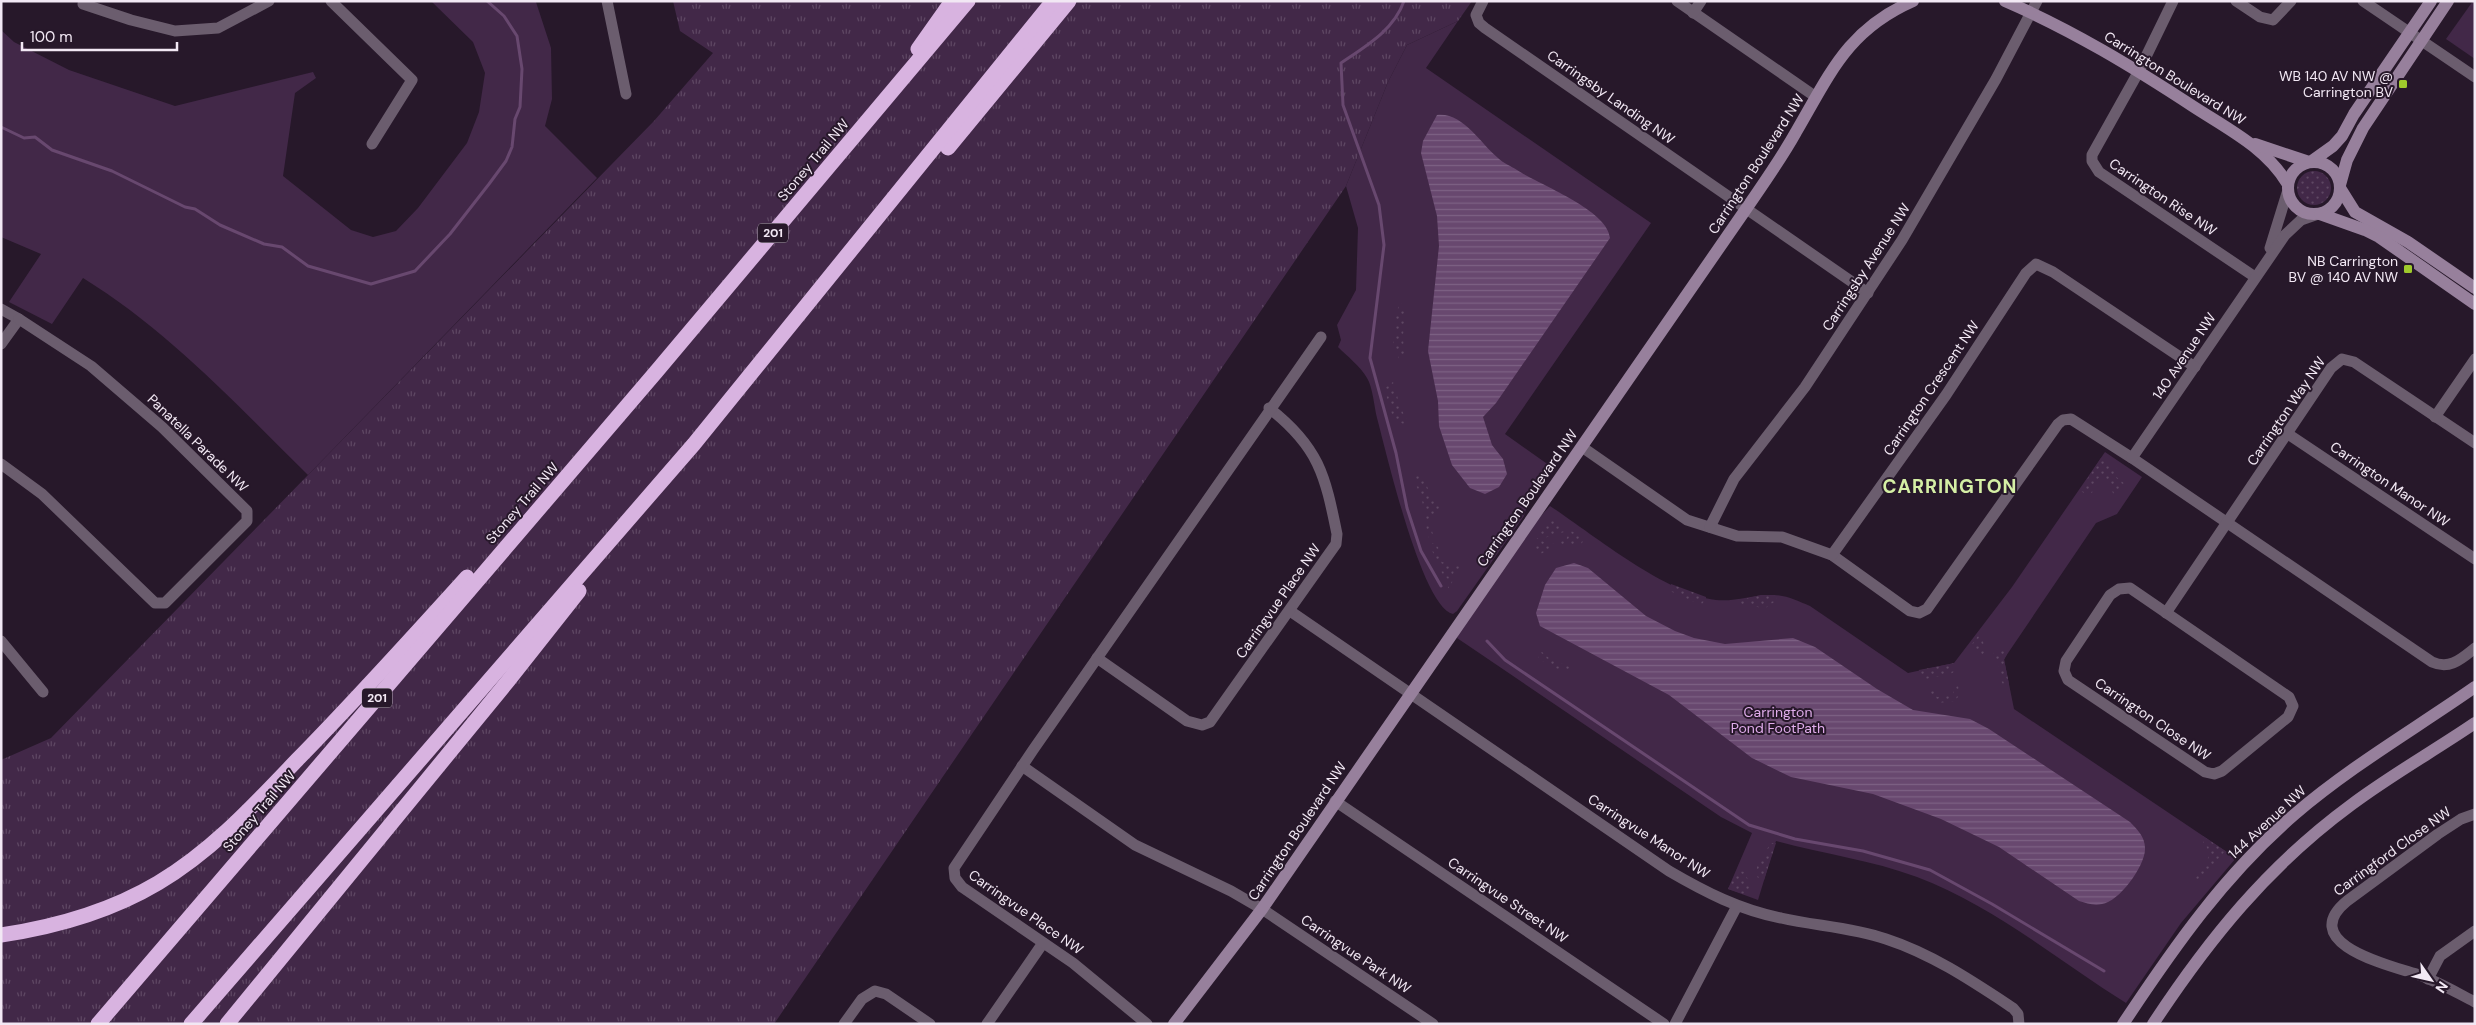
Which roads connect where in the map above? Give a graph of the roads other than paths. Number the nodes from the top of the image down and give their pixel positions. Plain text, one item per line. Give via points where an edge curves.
1 (84, 1) edge
2 (269, 1) edge
3 (331, 1) edge
4 (607, 1) edge
5 (952, 1) edge
6 (968, 1) edge
7 (1053, 1) edge
8 (1069, 1) edge
9 (1483, 1) edge
10 (1677, 1) edge
11 (1701, 1) edge
12 (1913, 1) edge
13 (2006, 1) edge
14 (2037, 1) edge
15 (2173, 1) edge
16 (2236, 1) edge
17 (2292, 1) edge
18 (2362, 1) edge
19 (2431, 1) edge
20 (2448, 1) edge
21 (1694, 13) junction
22 (2031, 13) junction
23 (2410, 33) junction
24 (2422, 41) junction
25 (2139, 71) junction
26 (2475, 77) edge
27 (626, 94) dead end
28 (890, 94) junction
29 (1816, 97) junction
30 (2248, 142) junction
31 (372, 144) dead end
32 (2311, 162) junction
33 (2340, 186) junction
34 (2287, 188) junction
35 (1746, 209) junction
36 (2319, 214) junction
37 (835, 271) junction
38 (2258, 274) junction
39 (2475, 288) edge
40 (1868, 293) junction
41 (2475, 304) edge
42 (1, 309) edge
43 (19, 319) junction
44 (1321, 337) dead end
45 (1, 344) edge
46 (2475, 359) edge
47 (2195, 368) junction
48 (656, 372) junction
49 (1269, 408) junction
50 (2435, 417) junction
51 (2288, 434) junction
52 (694, 444) junction
53 (2475, 444) edge
54 (1582, 447) junction
55 (2132, 458) junction
56 (1, 464) edge
57 (2228, 524) junction
58 (1710, 527) junction
59 (1832, 555) junction
60 (2475, 559) edge
61 (1290, 611) junction
62 (2166, 614) junction
63 (1, 641) edge
64 (2475, 648) edge
65 (1097, 658) junction
66 (2475, 687) edge
67 (42, 692) dead end
68 (1410, 692) junction
69 (2475, 723) edge
70 (1022, 766) junction
71 (1335, 801) junction
72 (2475, 814) edge
73 (1738, 906) junction
74 (1262, 909) junction
75 (2475, 931) edge
76 (1, 935) edge
77 (1044, 943) junction
78 (2428, 979) junction
79 (226, 983) junction
80 (2475, 1002) edge
81 (98, 1024) edge
82 (191, 1024) edge
83 (197, 1024) edge
84 (227, 1024) edge
85 (844, 1024) edge
86 (930, 1024) edge
87 (987, 1024) edge
88 (1147, 1024) edge
89 (1174, 1024) edge
90 (1433, 1024) edge
91 (1664, 1024) edge
92 (1675, 1024) edge
93 (2019, 1024) edge
94 (2123, 1024) edge
95 (2153, 1024) edge

1 - 2 street via 83,4 131,20 175,31 218,28
3 - 31 street via 412,80
4 - 27 street
5 - 28 highway
6 - 28 highway, Stoney Trail NW / 201
7 - 37 highway
8 - 37 highway via 886,222
9 - 35 street, Carringsby Landing NW via 1476,15 1485,28
10 - 21 street
11 - 21 street
12 - 29 street, Carrington Boulevard NW via 1886,14 1862,32 1840,58
13 - 22 street, Carrington Boulevard NW
14 - 22 street, Carringsby Avenue NW
15 - 25 street, Carrington Rise NW
16 - 17 street via 2260,17 2273,20
18 - 23 street
19 - 23 street, 140 Avenue NW
20 - 24 street, 140 Avenue NW
21 - 29 street
22 - 25 street, Carrington Boulevard NW
22 - 40 street, Carringsby Avenue NW via 1935,186
23 - 24 street
23 - 32 street, 140 Avenue NW via 2342,136
24 - 26 street
24 - 33 street, 140 Avenue NW via 2363,128 2347,160
25 - 30 street, Carrington Boulevard NW
25 - 38 street, Carrington Rise NW via 2092,155 2094,166
28 - 48 highway, Stoney Trail NW / 201
29 - 35 street, Carrington Boulevard NW
30 - 32 street, Carrington Boulevard NW
30 - 34 street, Carrington Boulevard NW via 2273,164
32 - 33 street via 2330,167
32 - 34 street, 140 Avenue NW via 2297,167
33 - 36 street, 140 Avenue NW via 2335,204
33 - 39 street via 2355,212 2408,242
34 - 36 street via 2291,203 2298,210
34 - 38 street, 140 Avenue NW via 2273,242
35 - 40 street
35 - 54 street, Carrington Boulevard NW
36 - 38 street, 140 Avenue NW via 2293,226
36 - 41 street via 2379,237
37 - 52 highway
38 - 47 street, 140 Avenue NW
40 - 58 street, Carringsby Avenue NW via 1805,387 1734,479
42 - 43 street, Panatella Parade NW
43 - 45 street
43 - 56 street, Panatella Parade NW via 91,366 162,427 247,511 247,521 165,603 155,603 42,494
44 - 49 street
46 - 50 street
47 - 55 street, 140 Avenue NW
47 - 59 street, Carrington Crescent NW via 2054,272 2036,264 2026,273 1946,395
48 - 76 highway via 321,736 206,850 158,883 126,900 82,917
48 - 81 highway, Stoney Trail NW / 201
49 - 61 street, Carringvue Place NW via 1301,436 1315,456 1327,486 1337,534 1336,544
49 - 65 street, Carringvue Place NW
50 - 51 street, Carrington Way NW via 2354,362 2342,359 2331,368
50 - 53 street, Carrington Way NW
51 - 57 street, Carrington Way NW
51 - 60 street, Carrington Manor NW
52 - 79 highway
52 - 84 highway via 508,681
54 - 58 street via 1688,520
54 - 68 street, Carrington Boulevard NW
55 - 57 street
55 - 59 street via 2071,420 2063,420 1927,609 1919,613 1910,611
57 - 62 street
57 - 64 street via 2432,662 2445,666 2452,664
58 - 59 street via 1737,536 1782,537
61 - 65 street, Carringvue Place NW via 1216,715 1202,725 1183,718
61 - 68 street, Carringvue Manor NW
62 - 62 street, Carrington Close NW via 2130,588 2120,589 2110,595 2066,661 2064,671 2068,680 2205,772 2214,774 2222,771 2288,717 2293,706 2289,697
63 - 67 street
65 - 70 street, Carringvue Place NW
66 - 94 street, 144 Avenue NW via 2329,787 2264,842 2190,926
68 - 71 street, Carrington Boulevard NW
68 - 73 street, Carringvue Manor NW via 1669,871
69 - 95 street via 2352,804 2283,861 2222,926
70 - 74 street, Carringvue Park NW via 1135,845
70 - 77 street, Carringvue Place NW via 953,872 962,886
71 - 74 street, Carrington Boulevard NW
71 - 91 street, Carringvue Street NW
72 - 78 street, Carringford Close NW via 2438,834 2347,901 2333,920 2335,935 2346,947 2364,957
73 - 92 street
73 - 93 street, Carringvue Manor NW via 1782,919 1855,930 1907,946 1958,972 2012,1008 2018,1014
74 - 89 street, Carrington Boulevard NW
74 - 90 street, Carringvue Park NW
75 - 78 street via 2440,956
77 - 87 street
77 - 88 street, Carringvue Place NW
78 - 80 street, Carringford Close NW
79 - 82 highway
79 - 83 highway
85 - 86 street via 862,999 875,991 886,994

